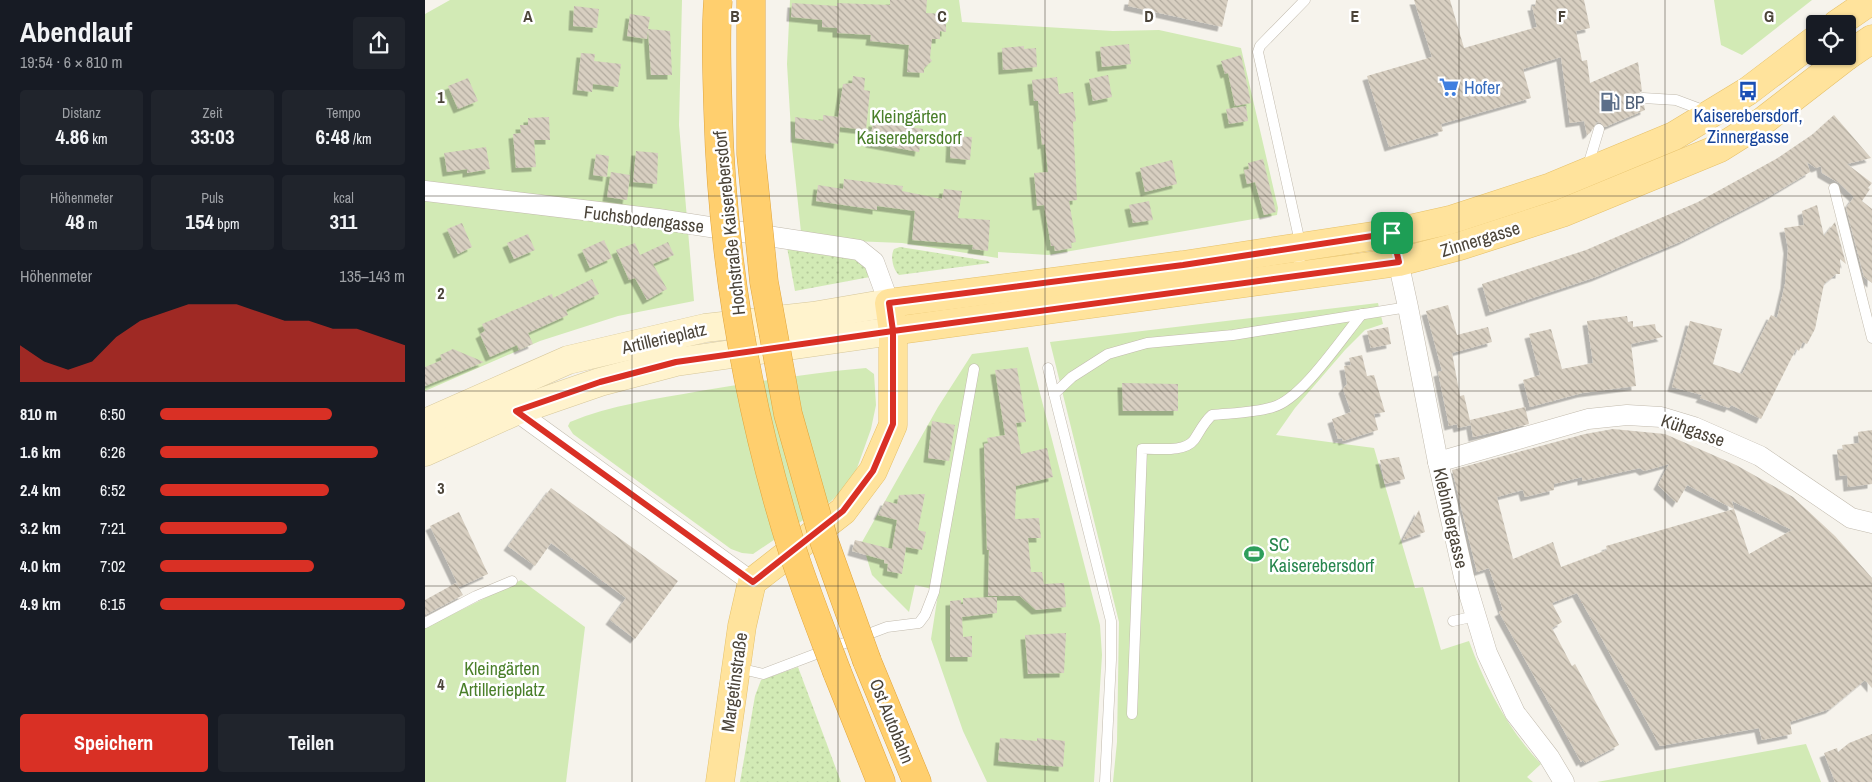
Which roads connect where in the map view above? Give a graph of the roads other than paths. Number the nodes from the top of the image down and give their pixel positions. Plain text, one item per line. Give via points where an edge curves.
1 (718, 0) edge
2 (751, 0) edge
3 (1305, 0) edge
4 (1872, 0) edge
5 (1850, 15) edge
6 (1872, 39) edge
7 (1806, 47) edge
8 (1856, 50) edge
9 (1835, 65) edge
10 (1643, 98) dead end
11 (1711, 113) junction
12 (1599, 130) dead end
13 (1587, 172) junction
14 (1834, 188) dead end
15 (425, 191) edge
16 (1392, 233) junction
17 (1301, 247) junction
18 (1399, 262) junction
19 (1298, 276) junction
20 (889, 303) junction
21 (1408, 307) junction
22 (1362, 314) junction
23 (893, 331) junction
24 (1872, 338) edge
25 (1047, 368) dead end
26 (974, 369) dead end
27 (1054, 394) junction
28 (512, 399) junction
29 (425, 424) edge
30 (425, 452) edge
31 (1438, 462) junction
32 (1872, 523) edge
33 (512, 581) dead end
34 (753, 582) junction
35 (1476, 616) junction
36 (1453, 621) dead end
37 (425, 623) edge
38 (867, 661) joint
39 (737, 667) junction
40 (837, 672) joint
41 (1132, 714) dead end
42 (720, 782) edge
43 (881, 782) edge
44 (917, 782) edge
45 (1105, 782) edge
46 (1565, 782) edge

1 - 40 highway, Hochstraße Kaiserebersdorf, bridge via 719,155 731,284 758,422 793,552
2 - 38 highway, Hochstraße Kaiserebersdorf, bridge via 751,154 764,282 788,414 824,541
3 - 17 lane via 1260,46 1258,52
4 - 5 main road
6 - 8 main road, Zinnergasse
7 - 11 main road, Zinnergasse
9 - 18 main road, Zinnergasse via 1763,121 1720,148 1562,213
10 - 11 lane via 1676,100
11 - 13 main road, Zinnergasse via 1674,136
12 - 13 lane
13 - 16 main road, Zinnergasse via 1450,220
14 - 24 lane
15 - 20 street, Fuchsbodengasse via 658,220 859,250 874,262
16 - 17 main road, Zinnergasse
16 - 18 street, Klebindergasse
17 - 19 lane
17 - 20 main road, Zinnergasse
18 - 19 main road, Zinnergasse
18 - 21 street, Klebindergasse
19 - 23 main road, Zinnergasse
20 - 23 main road
20 - 28 main road, Artillerieplatz via 813,316 705,328 568,360
21 - 22 lane
21 - 31 street, Klebindergasse
22 - 27 lane via 1233,335 1147,343 1108,354 1072,377
22 - 41 lane via 1299,391 1285,402 1273,408 1212,415 1184,448 1142,449
23 - 28 main road, Artillerieplatz via 676,362 600,382
23 - 34 main road via 893,424 873,471 843,511
25 - 27 lane
26 - 39 lane via 934,592 919,623 887,627 763,674
27 - 45 lane via 1111,620
28 - 29 main road
28 - 30 main road
28 - 34 street
31 - 32 street, Kühgasse via 1588,419 1627,415 1661,417 1694,427 1760,456 1851,518
31 - 35 street, Klebindergasse
33 - 37 lane
34 - 39 main road, Margetinstraße via 742,626
35 - 36 lane
35 - 46 street, Klebindergasse via 1487,653 1515,713
38 - 44 highway, Ost Autobahn
39 - 42 main road, Margetinstraße
40 - 43 highway, Ost Autobahn

